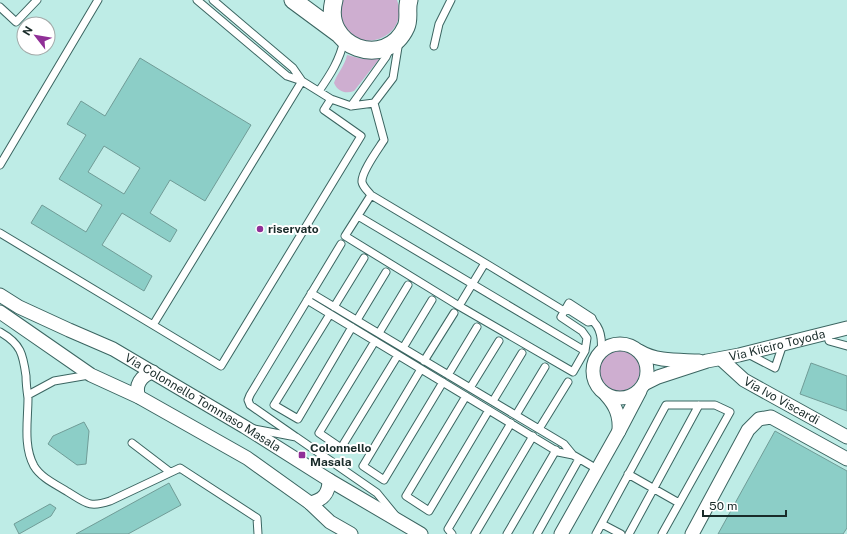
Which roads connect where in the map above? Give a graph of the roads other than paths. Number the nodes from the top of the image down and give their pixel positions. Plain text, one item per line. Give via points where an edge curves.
1 (37, 0) edge
2 (98, 0) edge
3 (197, 0) edge
4 (213, 0) edge
5 (293, 0) edge
6 (334, 0) edge
7 (451, 0) edge
8 (408, 1) edge
9 (0, 7) edge
10 (341, 37) junction
11 (396, 41) junction
12 (434, 46) dead end
13 (302, 81) junction
14 (319, 91) junction
15 (330, 100) junction
16 (374, 102) junction
17 (351, 106) junction
18 (0, 165) edge
19 (370, 195) junction
20 (358, 216) junction
21 (0, 233) edge
22 (341, 244) dead end
23 (364, 258) dead end
24 (485, 263) junction
25 (386, 272) dead end
26 (472, 284) junction
27 (408, 285) dead end
28 (311, 293) junction
29 (0, 295) edge
30 (307, 300) junction
31 (432, 300) dead end
32 (459, 306) junction
33 (334, 307) junction
34 (565, 310) junction
35 (0, 312) edge
36 (454, 313) dead end
37 (330, 314) junction
38 (357, 320) junction
39 (153, 325) junction
40 (352, 327) junction
41 (477, 327) dead end
42 (847, 328) edge
43 (0, 332) edge
44 (378, 333) junction
45 (827, 333) junction
46 (375, 341) junction
47 (499, 341) dead end
48 (783, 344) junction
49 (847, 346) edge
50 (403, 348) junction
51 (585, 351) junction
52 (638, 351) junction
53 (601, 352) junction
54 (522, 353) dead end
55 (746, 353) junction
56 (398, 355) junction
57 (721, 358) junction
58 (424, 361) junction
59 (707, 361) junction
60 (545, 367) dead end
61 (421, 369) junction
62 (152, 372) junction
63 (91, 375) junction
64 (448, 375) junction
65 (443, 382) junction
66 (568, 382) dead end
67 (643, 385) junction
68 (470, 388) junction
69 (28, 395) junction
70 (606, 395) junction
71 (466, 396) junction
72 (139, 397) junction
73 (492, 401) junction
74 (699, 405) junction
75 (489, 410) junction
76 (516, 415) junction
77 (511, 423) junction
78 (245, 427) junction
79 (539, 429) junction
80 (619, 431) junction
81 (532, 436) junction
82 (296, 437) junction
83 (847, 437) edge
84 (132, 443) dead end
85 (556, 450) junction
86 (576, 457) junction
87 (847, 459) edge
88 (598, 469) junction
89 (170, 472) junction
90 (628, 474) junction
91 (329, 480) junction
92 (653, 489) junction
93 (310, 503) junction
94 (679, 503) junction
95 (330, 522) junction
96 (402, 523) junction
97 (602, 524) junction
98 (258, 534) edge
99 (339, 534) edge
100 (351, 534) edge
101 (420, 534) edge
102 (452, 534) edge
103 (475, 534) edge
104 (507, 534) edge
105 (537, 534) edge
106 (561, 534) edge
107 (596, 534) edge
108 (621, 534) edge
109 (629, 534) edge
110 (662, 534) edge
111 (692, 534) edge

1 - 9 lane via 16,22
2 - 18 lane
3 - 13 lane via 287,76
4 - 13 lane via 293,68
5 - 10 street
6 - 10 street via 332,16
7 - 12 lane via 439,24
8 - 11 street via 406,28
10 - 11 street via 358,49 368,51 379,50
10 - 14 lane via 341,53 336,66
11 - 16 lane via 393,78
11 - 17 lane
13 - 14 lane
13 - 39 lane
14 - 15 lane
15 - 17 lane
15 - 39 lane via 324,110 361,136 221,366
16 - 17 lane
16 - 19 lane via 384,140 362,180 363,187
19 - 20 lane
19 - 24 lane
20 - 26 lane
20 - 32 lane via 346,236
21 - 39 lane
22 - 28 lane
23 - 33 lane
24 - 26 lane
24 - 34 lane
25 - 38 lane
26 - 32 lane
26 - 51 lane
27 - 44 lane
28 - 30 lane
28 - 33 lane
29 - 62 street, Via Colonnello Tommaso Masala via 19,307 113,349
30 - 37 lane
30 - 82 lane via 248,400 250,405
31 - 50 lane
32 - 51 lane via 573,372
33 - 38 lane
34 - 51 lane via 587,338
34 - 53 lane via 592,318 600,333
35 - 63 street, Via Colonnello Tommaso Masala
36 - 58 lane
37 - 40 lane
37 - 40 lane via 274,405 298,419
38 - 44 lane
40 - 46 lane
41 - 64 lane
42 - 45 street, Via Kiiciro Toyoda
43 - 69 lane via 13,341 21,352
44 - 50 lane
45 - 48 street, Via Kiiciro Toyoda
45 - 49 lane via 829,341
46 - 56 lane
46 - 56 lane via 319,433 341,448
47 - 68 lane
48 - 55 street, Via Kiiciro Toyoda
48 - 55 lane via 775,368
50 - 58 lane
52 - 53 street via 620,344 611,345
52 - 59 street, Via Kiiciro Toyoda via 655,358
52 - 67 street via 646,365 647,375
53 - 70 street via 594,364 593,377
54 - 73 lane
55 - 57 street, Via Kiiciro Toyoda
56 - 61 lane
57 - 59 street, Via Kiiciro Toyoda
57 - 83 street, Via Ivo Viscardi via 744,380
58 - 64 lane
59 - 67 street, Via Kiiciro Toyoda via 658,377
60 - 76 lane
61 - 65 lane
61 - 65 lane via 363,466 384,480
62 - 72 street via 138,383
62 - 78 street, Via Colonnello Tommaso Masala
63 - 69 lane via 54,381
63 - 72 street, Via Colonnello Tommaso Masala
64 - 68 lane
65 - 71 lane
66 - 79 lane
67 - 70 street via 630,397 615,398
67 - 80 street
68 - 73 lane
69 - 89 lane via 28,447 35,468 47,479 83,500 98,505
70 - 80 street via 618,413
71 - 75 lane
71 - 75 lane via 406,496 429,511
72 - 93 street, Via Colonnello Tommaso Masala via 247,458
73 - 76 lane
74 - 90 lane via 666,405
74 - 92 lane
74 - 94 lane via 715,405 730,412
75 - 77 lane
76 - 79 lane
77 - 81 lane
77 - 102 lane via 448,530
78 - 82 lane
78 - 91 street, Via Colonnello Tommaso Masala
79 - 86 lane via 564,444
80 - 88 street
81 - 85 lane
81 - 103 lane
82 - 96 lane via 377,493
84 - 89 lane
85 - 86 lane
85 - 104 lane
86 - 88 lane
86 - 105 lane
87 - 111 street via 771,417 759,419 748,430
88 - 106 street
89 - 98 lane via 180,468 257,518
90 - 92 lane
90 - 97 lane
91 - 93 street via 324,498
91 - 96 street, Via Colonnello Tommaso Masala
92 - 94 lane
92 - 109 lane
93 - 95 street, Via Colonnello Tommaso Masala
94 - 110 lane
95 - 99 lane
95 - 100 street, Via Colonnello Tommaso Masala
96 - 101 street, Via Colonnello Tommaso Masala
97 - 107 lane
97 - 108 lane

